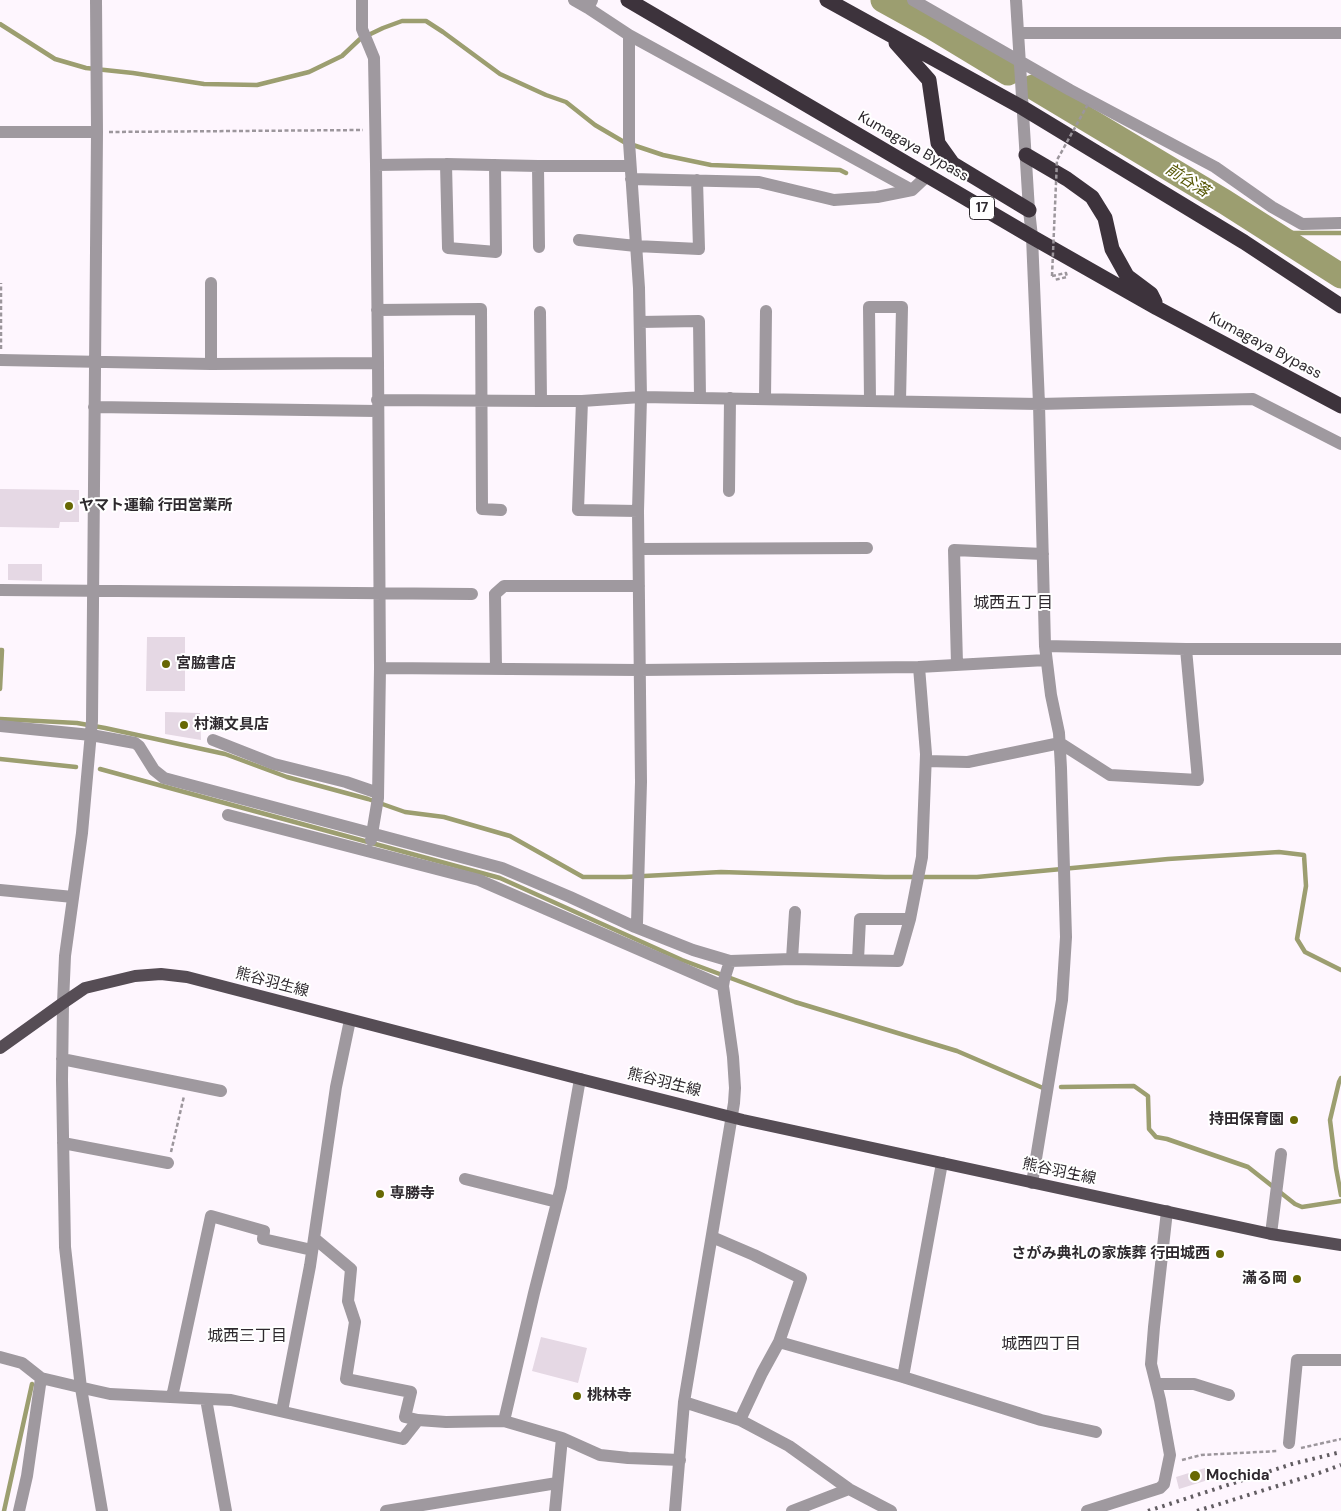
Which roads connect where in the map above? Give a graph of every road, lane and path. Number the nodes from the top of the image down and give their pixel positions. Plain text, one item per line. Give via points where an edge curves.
1 (96, 0) edge
2 (362, 0) edge
3 (574, 0) edge
4 (628, 0) edge
5 (827, 0) edge
6 (914, 0) edge
7 (1016, 0) edge
8 (590, 4) edge
9 (1018, 33) junction
10 (1341, 33) edge
11 (629, 35) junction
12 (888, 35) junction
13 (1020, 60) junction
14 (1088, 104) dead end
15 (1023, 108) junction
16 (375, 130) junction
17 (0, 132) edge
18 (97, 132) junction
19 (1026, 156) junction
20 (446, 164) junction
21 (376, 165) junction
22 (495, 165) junction
23 (538, 166) junction
24 (631, 172) junction
25 (927, 176) junction
26 (697, 180) junction
27 (912, 190) junction
28 (1029, 210) junction
29 (1341, 223) edge
30 (1032, 237) junction
31 (579, 240) dead end
32 (636, 246) junction
33 (539, 247) dead end
34 (1054, 280) dead end
35 (1, 283) edge
36 (211, 283) dead end
37 (1341, 306) edge
38 (1157, 308) junction
39 (377, 310) junction
40 (766, 311) dead end
41 (540, 312) dead end
42 (640, 322) junction
43 (1, 360) edge
44 (94, 361) junction
45 (211, 364) junction
46 (378, 364) junction
47 (641, 397) junction
48 (700, 398) junction
49 (730, 398) junction
50 (765, 399) junction
51 (482, 400) junction
52 (541, 401) junction
53 (582, 401) junction
54 (870, 401) junction
55 (900, 401) junction
56 (1039, 404) junction
57 (377, 405) junction
58 (1341, 406) edge
59 (94, 407) junction
60 (1341, 444) edge
61 (729, 491) dead end
62 (501, 510) dead end
63 (638, 511) junction
64 (867, 548) dead end
65 (639, 549) junction
66 (1043, 554) junction
67 (640, 586) junction
68 (0, 590) edge
69 (94, 591) junction
70 (378, 593) junction
71 (472, 594) dead end
72 (1045, 646) junction
73 (1186, 649) junction
74 (1341, 649) edge
75 (1046, 660) junction
76 (956, 664) junction
77 (919, 667) junction
78 (380, 668) junction
79 (496, 669) junction
80 (640, 670) junction
81 (0, 726) edge
82 (92, 729) junction
83 (213, 740) dead end
84 (1060, 743) junction
85 (926, 761) junction
86 (377, 799) junction
87 (228, 815) dead end
88 (370, 842) junction
89 (0, 890) edge
90 (73, 897) junction
91 (795, 912) dead end
92 (910, 919) junction
93 (635, 927) junction
94 (792, 959) junction
95 (858, 960) junction
96 (726, 975) junction
97 (63, 1003) junction
98 (350, 1020) junction
99 (0, 1048) edge
100 (62, 1060) junction
101 (580, 1079) junction
102 (187, 1084) junction
103 (221, 1091) dead end
104 (732, 1117) junction
105 (63, 1143) junction
106 (1281, 1154) dead end
107 (168, 1163) joint
108 (942, 1163) junction
109 (465, 1179) dead end
110 (1032, 1183) junction
111 (557, 1202) junction
112 (1167, 1212) junction
113 (1271, 1234) junction
114 (712, 1237) junction
115 (313, 1244) junction
116 (1341, 1245) edge
117 (779, 1342) junction
118 (0, 1357) edge
119 (1341, 1360) edge
120 (903, 1377) junction
121 (41, 1378) junction
122 (1156, 1384) junction
123 (81, 1388) junction
124 (1229, 1395) dead end
125 (172, 1397) junction
126 (206, 1399) junction
127 (684, 1402) junction
128 (283, 1406) junction
129 (418, 1420) junction
130 (740, 1420) junction
131 (504, 1421) junction
132 (1096, 1432) dead end
133 (562, 1438) junction
134 (1341, 1439) edge
135 (1292, 1446) joint
136 (1278, 1451) dead end
137 (680, 1460) junction
138 (1168, 1464) junction
139 (557, 1483) junction
140 (849, 1489) junction
141 (19, 1511) edge
142 (102, 1511) edge
143 (226, 1511) edge
144 (386, 1511) edge
145 (555, 1511) edge
146 (675, 1511) edge
147 (792, 1511) edge
148 (891, 1511) edge
149 (1087, 1511) edge

1 - 18 street
2 - 16 street via 362,29 374,58
3 - 8 street
4 - 25 highway, Kumagaya Bypass / 17
5 - 12 highway, 17
6 - 13 street
7 - 9 street
8 - 11 street
9 - 10 street
9 - 13 street
11 - 24 street
11 - 27 street
12 - 15 highway, 17
12 - 28 highway, 17 via 929,80 938,143 953,164
13 - 15 street
13 - 29 street via 1215,167 1302,224
14 - 34 path, bridge via 1057,160 1052,276 1066,273 1066,277
15 - 19 street
15 - 37 highway, 17 via 1244,242
16 - 18 path
16 - 21 street
17 - 18 street
18 - 44 street
19 - 28 street
19 - 38 highway, 17 via 1092,197 1105,218 1112,249 1127,276 1151,294
20 - 21 street
20 - 22 street
20 - 22 street via 448,248 496,252
21 - 39 street
22 - 23 street
23 - 24 street
23 - 33 street
24 - 26 street
24 - 32 street
25 - 27 street
25 - 30 highway, Kumagaya Bypass / 17
26 - 27 street via 759,182 834,200
26 - 32 street via 699,249
28 - 30 street
30 - 38 highway, Kumagaya Bypass / 17
30 - 56 street
31 - 32 street
32 - 42 street
35 - 43 path
36 - 45 street
38 - 58 highway, Kumagaya Bypass / 17
39 - 46 street
39 - 51 street via 481,309
40 - 50 street
41 - 52 street
42 - 47 street
42 - 48 street via 699,321
43 - 44 street
44 - 45 street
44 - 59 street
45 - 46 street
46 - 57 street
47 - 48 street
47 - 53 street
47 - 63 street
48 - 49 street
49 - 50 street
49 - 61 street
50 - 54 street
51 - 52 street
51 - 57 street
51 - 62 street via 482,510
52 - 53 street
53 - 63 street via 578,510
54 - 55 street
54 - 55 street via 868,307 902,307
55 - 56 street
56 - 60 street via 1253,399
56 - 66 street
57 - 59 street
57 - 70 street
59 - 69 street
63 - 65 street
64 - 65 street
65 - 67 street
66 - 72 street
66 - 76 street via 954,550
67 - 79 street via 504,586 495,594
67 - 80 street
68 - 69 street
69 - 70 street
69 - 82 street
70 - 71 street
70 - 78 street
72 - 73 street
72 - 75 street
73 - 74 street
73 - 84 street via 1198,780 1110,775
75 - 76 street
75 - 84 street
76 - 77 street
77 - 80 street
77 - 85 street
78 - 79 street
78 - 86 street
79 - 80 street
80 - 93 street via 641,782
81 - 82 street
82 - 88 street via 135,743 154,770 164,778 234,795
82 - 90 street
83 - 86 street via 274,764 346,782
84 - 85 street via 968,762
84 - 110 street via 1066,936 1062,1000
85 - 92 street via 922,857
86 - 88 street
87 - 88 street
88 - 93 street via 502,868
88 - 96 street via 479,880
89 - 90 street
90 - 97 street
91 - 94 street
92 - 95 street via 898,961
92 - 95 street via 860,919
93 - 96 street via 693,950
94 - 95 street
94 - 96 street
96 - 104 street via 735,1088
97 - 98 main road, 熊谷羽生線 via 85,988 135,976 161,974 187,977
97 - 99 main road, 熊谷羽生線
97 - 100 street
98 - 101 main road, 熊谷羽生線
98 - 115 street via 336,1087
100 - 102 street
100 - 105 street
101 - 104 main road, 熊谷羽生線
101 - 111 street
102 - 103 street
102 - 107 path
104 - 108 main road, 熊谷羽生線
104 - 114 street
105 - 107 street
105 - 123 street via 65,1247
106 - 113 street
108 - 110 main road, 熊谷羽生線
108 - 120 street
109 - 111 street
110 - 112 main road, 熊谷羽生線
111 - 131 street
112 - 113 main road, 熊谷羽生線
112 - 122 street via 1151,1364
113 - 116 main road, 熊谷羽生線
114 - 117 street via 802,1278
114 - 127 street
115 - 125 street via 263,1239 264,1231 211,1216
115 - 128 street
115 - 129 street via 350,1269 348,1301 356,1322 346,1379 411,1392 405,1418
117 - 120 street
117 - 130 street
118 - 121 street via 22,1363
119 - 135 street via 1297,1360
120 - 132 street via 1041,1420
121 - 123 street
121 - 141 street
122 - 124 street via 1194,1384
122 - 138 street via 1170,1455
123 - 125 street via 110,1394
123 - 142 street
125 - 126 street
126 - 128 street
126 - 143 street
127 - 130 street
127 - 137 street
128 - 129 street via 403,1439
129 - 131 street
130 - 140 street via 789,1446
131 - 133 street
133 - 137 street via 600,1455
133 - 139 street
134 - 135 path
136 - 138 path via 1201,1455
137 - 146 street
138 - 149 street via 1164,1484 1160,1488
139 - 144 street
139 - 145 street
140 - 147 street
140 - 148 street

